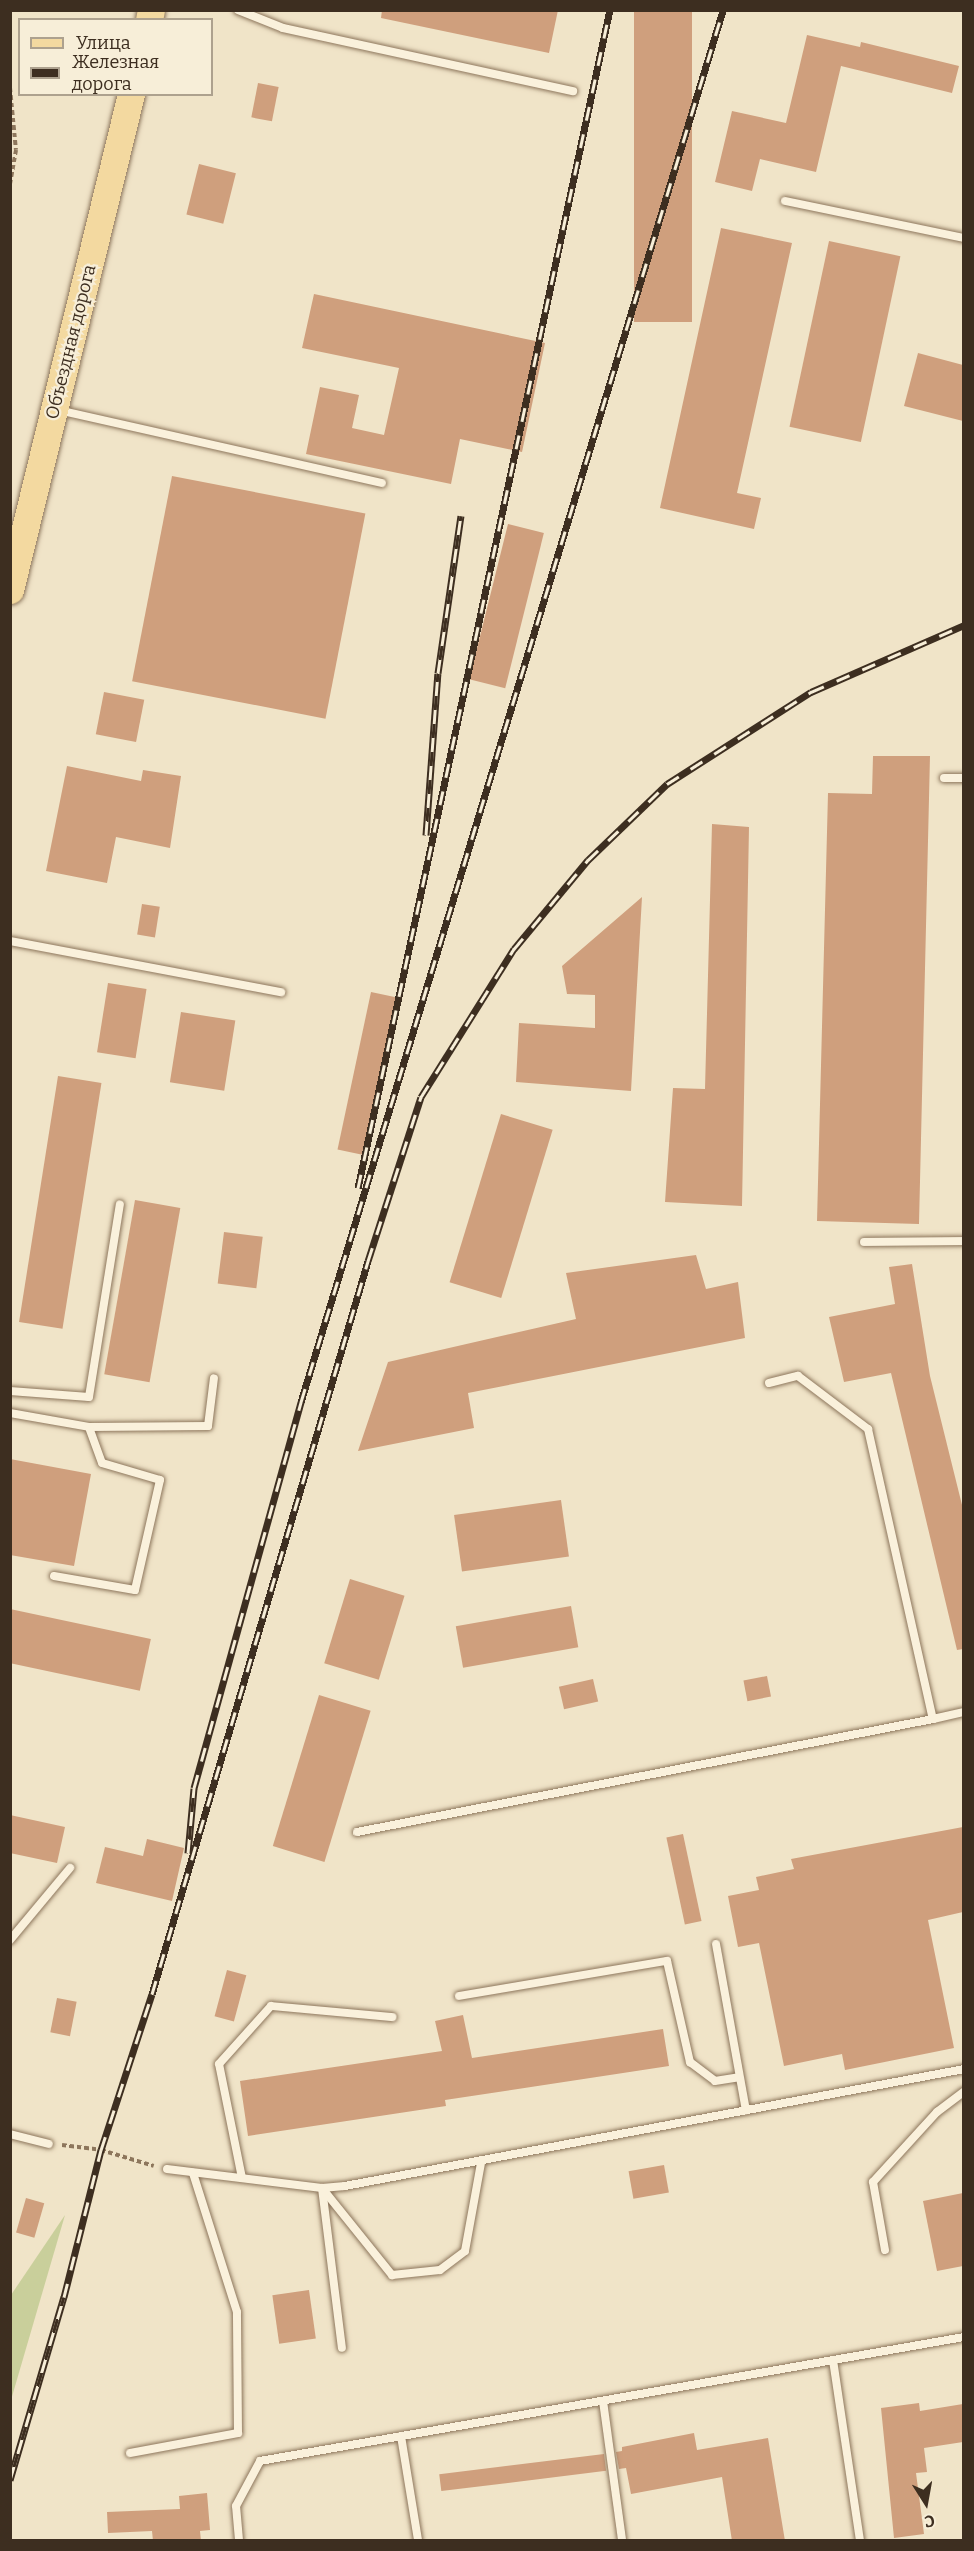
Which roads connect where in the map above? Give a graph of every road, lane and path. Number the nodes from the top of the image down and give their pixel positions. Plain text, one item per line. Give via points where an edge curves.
1 (238, 10) edge
2 (10, 88) edge
3 (573, 91) dead end
4 (131, 96) edge
5 (10, 184) edge
6 (785, 201) dead end
7 (963, 238) edge
8 (54, 410) junction
9 (382, 483) dead end
10 (10, 590) edge
11 (944, 778) dead end
12 (963, 778) edge
13 (10, 941) edge
14 (281, 992) dead end
15 (120, 1204) dead end
16 (963, 1241) edge
17 (864, 1242) dead end
18 (214, 1378) dead end
19 (769, 1383) dead end
20 (10, 1391) edge
21 (10, 1413) edge
22 (89, 1427) junction
23 (54, 1576) dead end
24 (963, 1712) edge
25 (933, 1719) junction
26 (357, 1832) dead end
27 (70, 1868) dead end
28 (10, 1940) edge
29 (716, 1944) dead end
30 (459, 1996) dead end
31 (393, 2017) dead end
32 (963, 2069) edge
33 (740, 2077) junction
34 (963, 2092) edge
35 (746, 2110) junction
36 (10, 2134) edge
37 (50, 2144) joint
38 (481, 2163) junction
39 (167, 2169) joint
40 (193, 2173) junction
41 (242, 2178) junction
42 (322, 2188) junction
43 (885, 2250) dead end
44 (963, 2337) edge
45 (342, 2348) dead end
46 (833, 2360) junction
47 (603, 2400) junction
48 (400, 2436) junction
49 (130, 2454) dead end
50 (239, 2541) edge
51 (418, 2541) edge
52 (622, 2541) edge
53 (860, 2541) edge

1 - 3 lane via 283,28
2 - 5 path via 16,150
4 - 8 main road, Объездная дорога
6 - 7 lane
8 - 9 lane
8 - 10 main road, Объездная дорога
11 - 12 lane
13 - 14 lane
15 - 20 lane via 89,1397
16 - 17 lane
18 - 22 lane via 208,1426
19 - 25 lane via 798,1376 868,1429
21 - 22 lane
22 - 23 lane via 102,1463 160,1480 135,1590
24 - 25 lane
25 - 26 lane
27 - 28 lane
29 - 33 lane
30 - 33 lane via 667,1961 690,2062 715,2081
31 - 41 lane via 271,2006 219,2064
32 - 35 lane
33 - 35 lane
34 - 43 lane via 937,2112 873,2181
35 - 38 lane
36 - 37 lane
37 - 39 path via 101,2150
38 - 42 lane
38 - 42 lane via 465,2252 440,2270 392,2275
39 - 40 lane
40 - 41 lane
40 - 49 lane via 237,2312 238,2433
41 - 42 lane
42 - 45 lane
44 - 46 lane
46 - 47 lane
46 - 53 lane
47 - 48 lane
47 - 52 lane
48 - 50 lane via 260,2461 236,2506
48 - 51 lane

